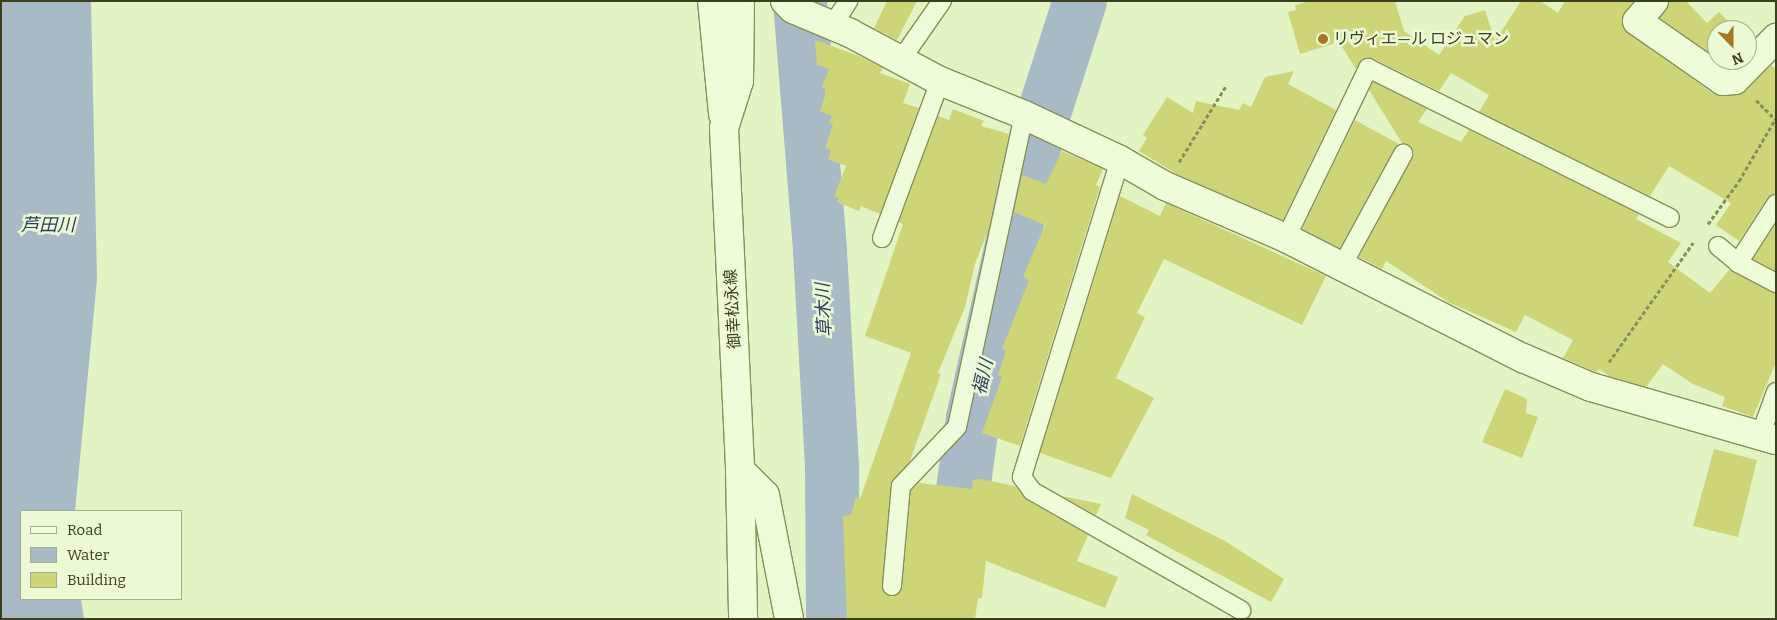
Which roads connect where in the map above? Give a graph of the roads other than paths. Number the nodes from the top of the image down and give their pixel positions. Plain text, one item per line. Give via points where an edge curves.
1 (712, 1) edge
2 (740, 1) edge
3 (848, 1) edge
4 (942, 1) edge
5 (1654, 1) edge
6 (805, 13) edge
7 (1776, 38) edge
8 (900, 60) junction
9 (940, 82) junction
10 (1024, 115) junction
11 (724, 128) junction
12 (1403, 154) dead end
13 (1120, 160) junction
14 (1776, 204) edge
15 (1670, 218) dead end
16 (882, 238) dead end
17 (1286, 238) junction
18 (1718, 246) dead end
19 (1738, 263) junction
20 (1342, 266) junction
21 (1776, 283) edge
22 (1776, 392) edge
23 (1768, 438) edge
24 (740, 470) junction
25 (892, 586) dead end
26 (1241, 610) dead end
27 (744, 619) edge
28 (789, 619) edge

1 - 11 street
2 - 11 street, 御幸松永線 via 739,81
3 - 6 lane
4 - 8 lane
5 - 7 street via 1637,21 1722,81 1735,80
6 - 8 street
8 - 9 street
9 - 10 street
9 - 16 lane
10 - 13 street
10 - 25 lane via 957,427 901,486
11 - 24 street, 御幸松永線
12 - 20 lane
13 - 17 street via 1165,186
13 - 26 lane via 1022,477 1032,491
14 - 19 lane
15 - 17 lane via 1368,68
17 - 20 street
18 - 19 lane
19 - 21 lane
20 - 23 street via 1523,358 1591,387
22 - 23 lane
24 - 27 street, 御幸松永線
24 - 28 street via 765,495

